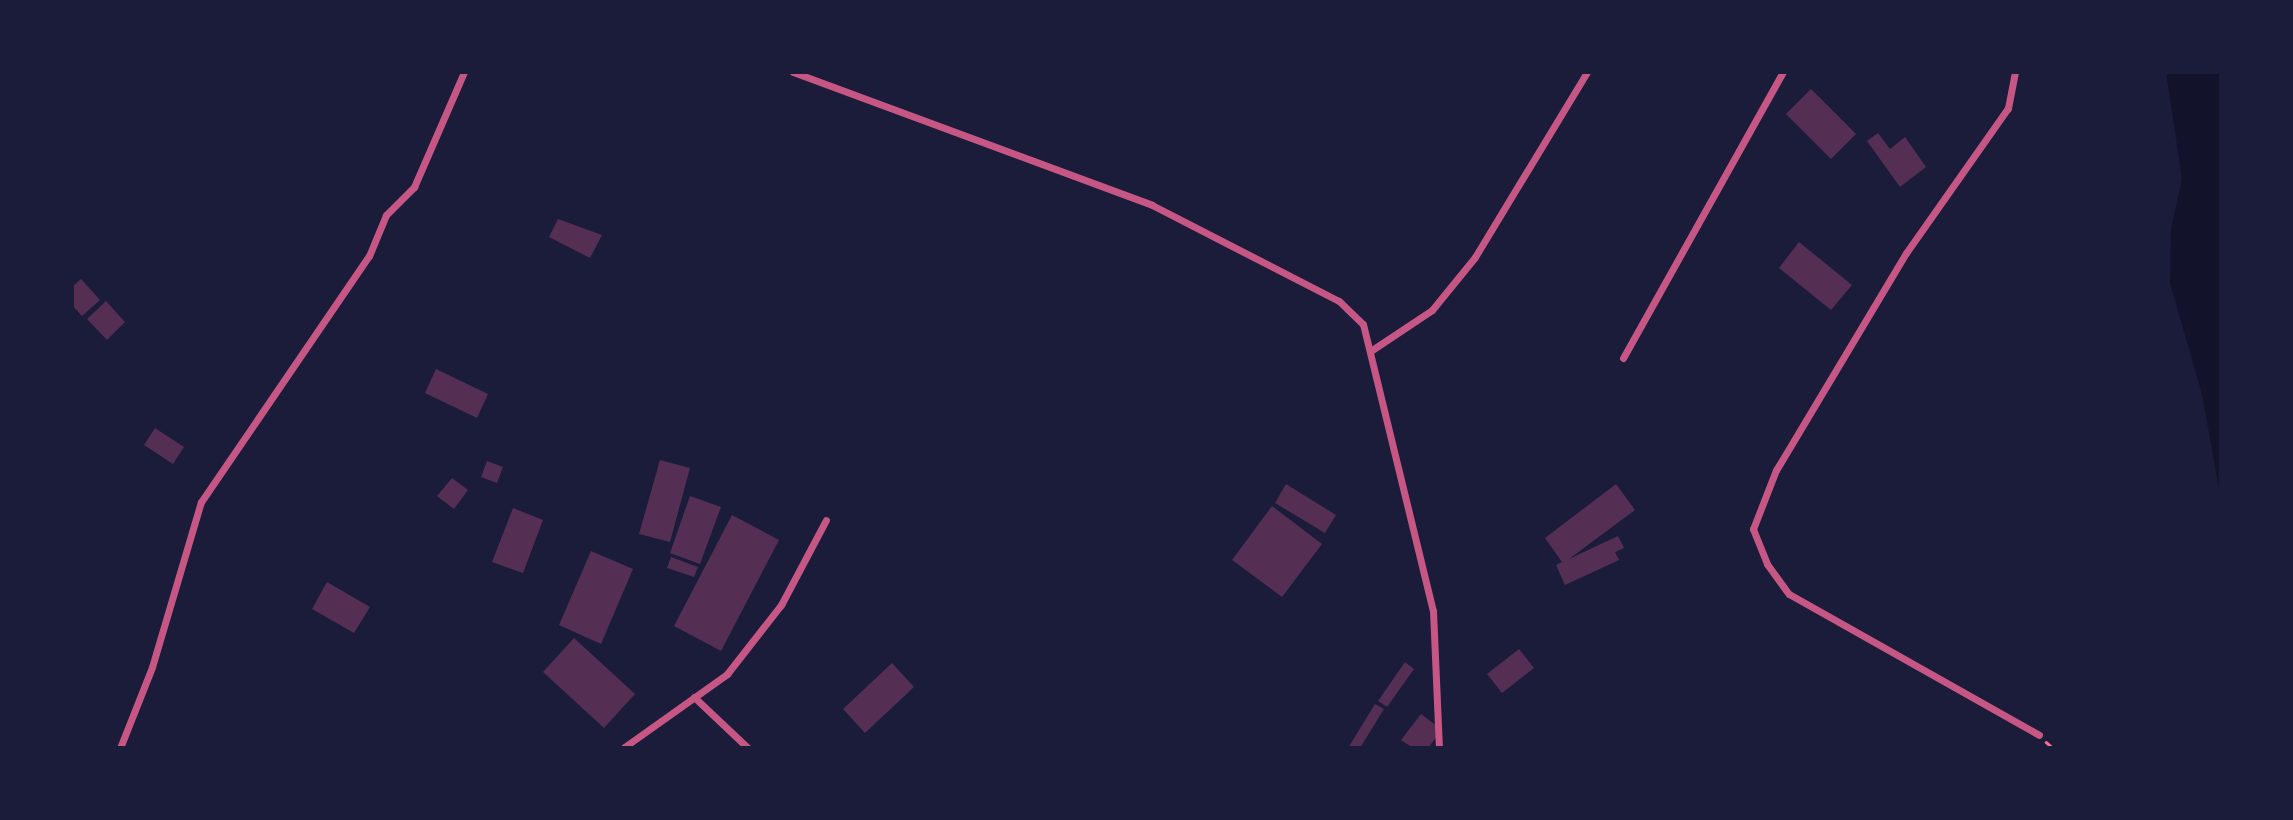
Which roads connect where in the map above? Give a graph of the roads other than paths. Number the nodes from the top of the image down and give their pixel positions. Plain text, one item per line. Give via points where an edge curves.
1 (464, 72) edge
2 (793, 72) edge
3 (1587, 72) edge
4 (1783, 72) edge
5 (2015, 72) edge
6 (1372, 350) junction
7 (1623, 358) dead end
8 (826, 520) dead end
9 (694, 697) junction
10 (2039, 735) dead end
11 (120, 748) edge
12 (623, 748) edge
13 (748, 748) edge
14 (1438, 748) edge

1 - 11 street via 414,187 386,215 369,256 201,502 152,667
2 - 6 street via 1152,205 1339,301 1363,324
3 - 6 street via 1475,257 1432,310
4 - 7 street
5 - 10 street via 2008,108 1899,264 1776,470 1753,529 1767,564 1789,594
6 - 14 street via 1433,611
8 - 9 street via 781,605 727,674
9 - 12 street
9 - 13 street

